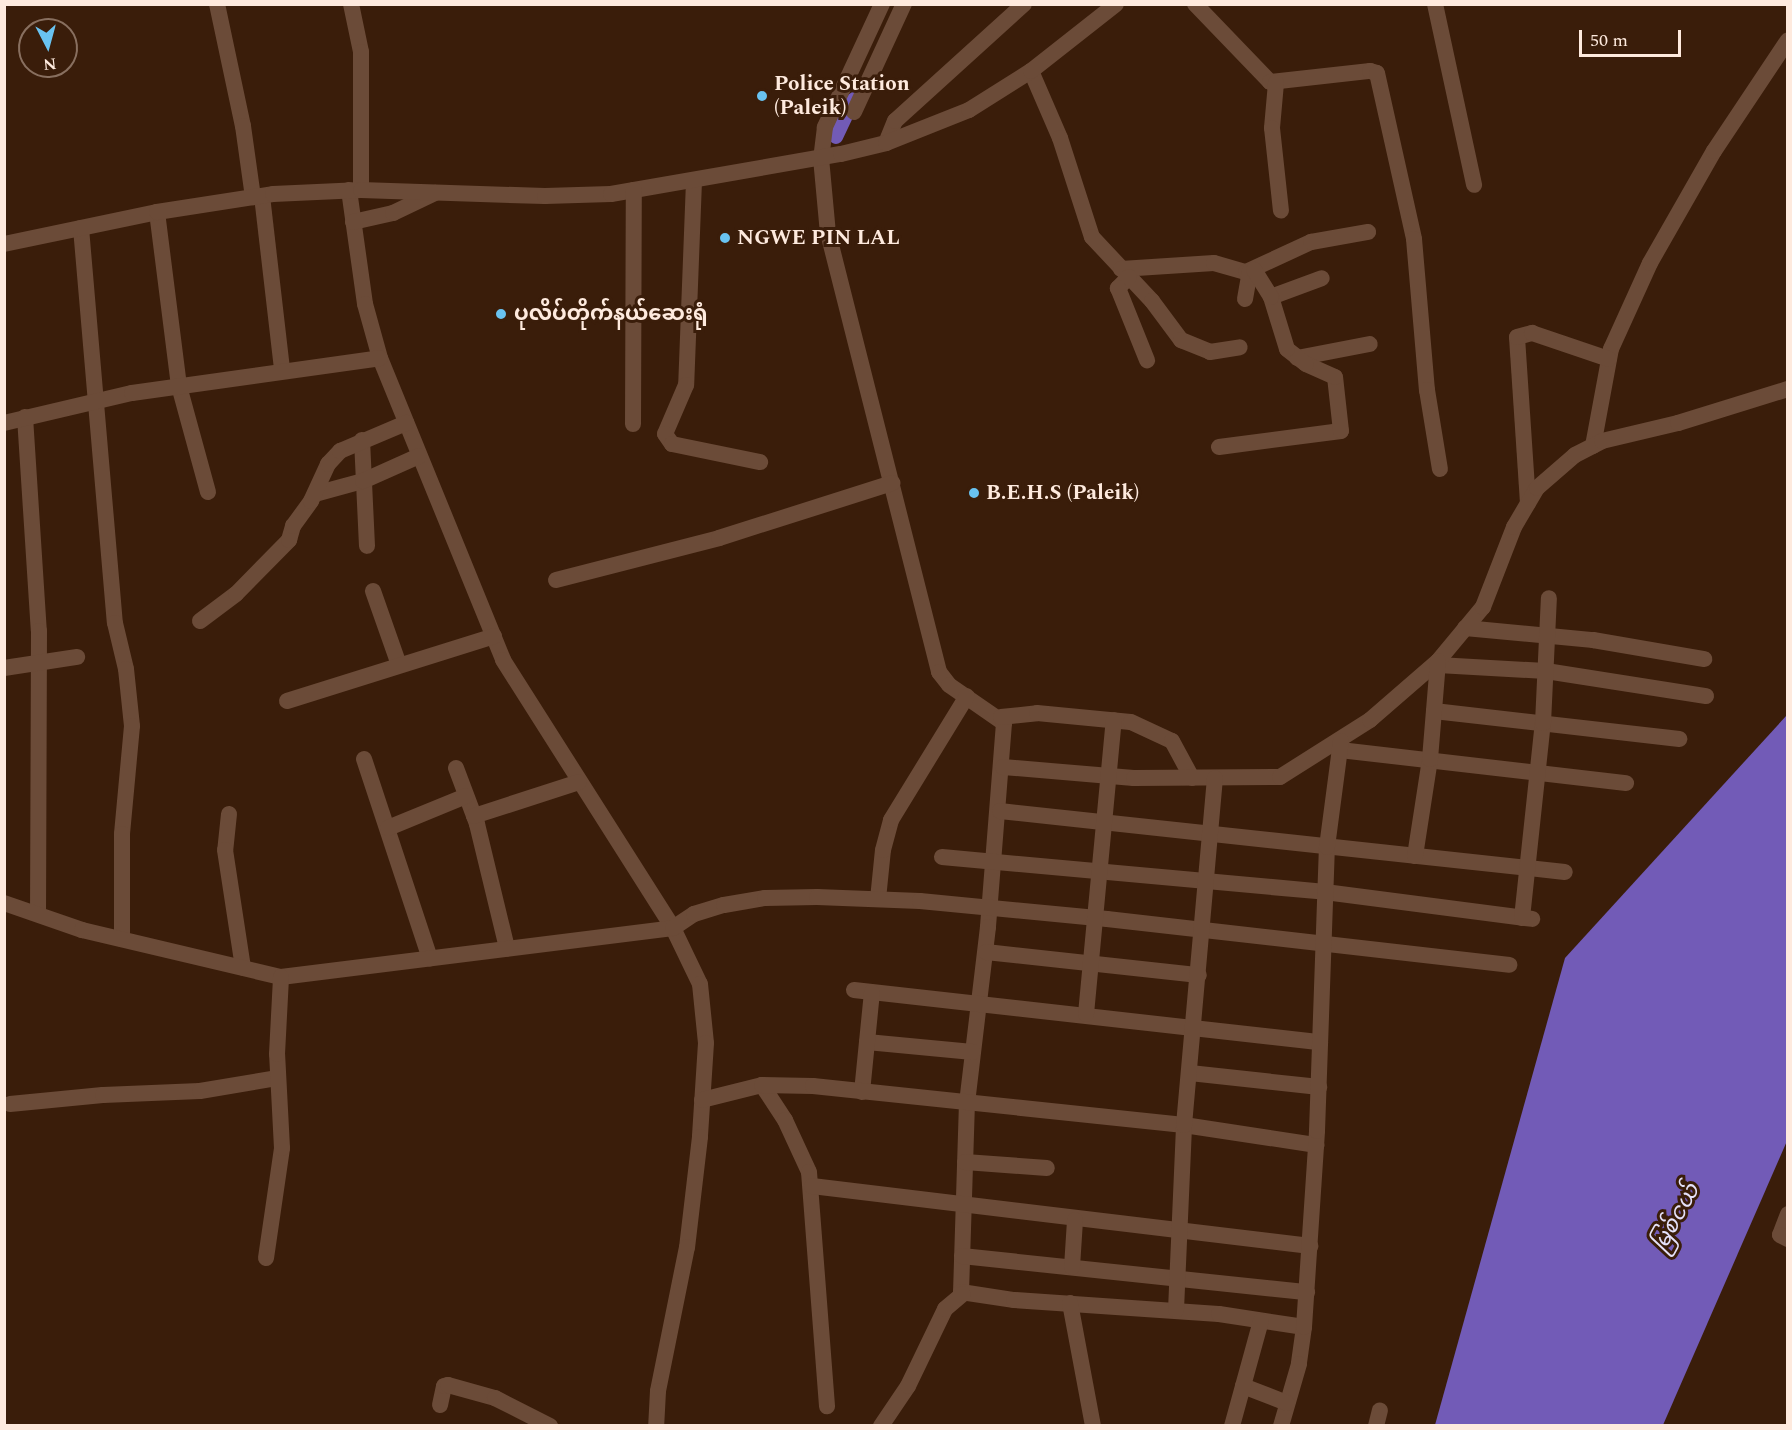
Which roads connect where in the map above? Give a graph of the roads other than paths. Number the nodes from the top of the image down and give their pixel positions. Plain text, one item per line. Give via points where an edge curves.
1 (217, 4) edge
2 (351, 4) edge
3 (882, 4) edge
4 (904, 4) edge
5 (1024, 4) edge
6 (1116, 4) edge
7 (1195, 4) edge
8 (1435, 4) edge
9 (1788, 40) edge
10 (1031, 71) junction
11 (1276, 83) junction
12 (854, 112) dead end
13 (886, 143) junction
14 (821, 158) junction
15 (694, 181) junction
16 (1473, 185) dead end
17 (355, 190) junction
18 (634, 190) junction
19 (436, 192) junction
20 (257, 197) junction
21 (1281, 210) dead end
22 (157, 212) junction
23 (353, 222) junction
24 (81, 228) junction
25 (1368, 232) dead end
26 (4, 244) edge
27 (1252, 270) junction
28 (1123, 278) junction
29 (1322, 279) dead end
30 (1271, 297) junction
31 (1245, 299) dead end
32 (1370, 344) dead end
33 (1240, 347) dead end
34 (380, 358) junction
35 (1609, 359) junction
36 (1147, 360) dead end
37 (1306, 360) junction
38 (282, 370) junction
39 (179, 386) junction
40 (1788, 389) edge
41 (94, 402) junction
42 (25, 417) junction
43 (4, 423) edge
44 (406, 423) junction
45 (633, 424) dead end
46 (362, 440) junction
47 (1593, 446) junction
48 (1219, 447) dead end
49 (419, 456) junction
50 (760, 462) dead end
51 (1440, 469) dead end
52 (363, 481) junction
53 (892, 483) junction
54 (208, 492) dead end
55 (315, 494) junction
56 (1528, 503) junction
57 (367, 546) dead end
58 (556, 580) dead end
59 (373, 591) dead end
60 (1549, 598) dead end
61 (200, 621) dead end
62 (1465, 628) junction
63 (494, 636) junction
64 (1548, 636) junction
65 (77, 657) dead end
66 (1704, 658) dead end
67 (39, 663) junction
68 (1438, 663) junction
69 (399, 665) junction
70 (4, 668) edge
71 (1546, 671) junction
72 (967, 696) junction
73 (1706, 696) dead end
74 (287, 701) dead end
75 (1434, 711) junction
76 (1001, 717) junction
77 (1114, 720) junction
78 (1544, 723) junction
79 (1679, 739) dead end
80 (1340, 745) junction
81 (364, 759) dead end
82 (1430, 759) junction
83 (1003, 767) junction
84 (456, 768) dead end
85 (1539, 773) junction
86 (1109, 776) junction
87 (1191, 778) junction
88 (1215, 778) junction
89 (579, 782) junction
90 (1626, 783) dead end
91 (466, 796) junction
92 (1000, 812) junction
93 (229, 814) dead end
94 (474, 816) junction
95 (1105, 822) junction
96 (388, 828) junction
97 (1211, 833) junction
98 (1327, 847) junction
99 (1415, 856) junction
100 (942, 857) dead end
101 (995, 861) junction
102 (1528, 868) junction
103 (1099, 870) junction
104 (1565, 872) dead end
105 (1207, 880) junction
106 (1325, 892) junction
107 (878, 898) junction
108 (4, 903) edge
109 (990, 909) junction
110 (38, 914) junction
111 (1096, 918) junction
112 (673, 928) junction
113 (1202, 930) junction
114 (122, 939) junction
115 (1323, 942) junction
116 (507, 948) junction
117 (986, 952) junction
118 (430, 958) junction
119 (1509, 965) dead end
120 (1090, 966) junction
121 (243, 968) junction
122 (1199, 975) junction
123 (281, 977) junction
124 (854, 990) dead end
125 (872, 992) junction
126 (980, 1003) junction
127 (1086, 1014) junction
128 (1194, 1026) junction
129 (867, 1042) junction
130 (1320, 1042) junction
131 (973, 1052) junction
132 (1190, 1073) junction
133 (278, 1078) junction
134 (762, 1085) junction
135 (1318, 1087) junction
136 (862, 1092) junction
137 (702, 1100) junction
138 (967, 1102) junction
139 (10, 1104) dead end
140 (1184, 1125) junction
141 (1316, 1145) junction
142 (965, 1162) junction
143 (1047, 1168) dead end
144 (812, 1186) junction
145 (964, 1207) junction
146 (1788, 1214) edge
147 (1075, 1220) junction
148 (1179, 1231) junction
149 (1788, 1239) edge
150 (1310, 1246) junction
151 (962, 1256) junction
152 (266, 1258) dead end
153 (1072, 1267) junction
154 (1177, 1277) junction
155 (1307, 1292) junction
156 (963, 1294) junction
157 (1070, 1303) junction
158 (1176, 1311) junction
159 (1261, 1321) junction
160 (1304, 1327) junction
161 (1243, 1386) junction
162 (1287, 1403) junction
163 (440, 1405) dead end
164 (828, 1406) dead end
165 (550, 1425) edge
166 (656, 1425) edge
167 (881, 1425) edge
168 (1093, 1425) edge
169 (1232, 1425) edge
170 (1281, 1425) edge

1 - 20 street
2 - 17 street via 361,52
3 - 14 street via 825,127
4 - 12 street
5 - 13 street via 895,121
6 - 10 street
7 - 11 street via 1270,82
8 - 16 street
9 - 35 street via 1714,151 1655,253
10 - 13 street via 952,119
10 - 28 street via 1060,138 1089,231
11 - 21 street via 1272,128
11 - 51 street via 1370,70 1377,73 1414,239 1427,390
13 - 14 street
14 - 15 street
14 - 53 street via 828,233
15 - 18 street
15 - 50 street via 686,385 665,434 672,444
17 - 19 street
17 - 20 street
17 - 23 street
18 - 19 street via 545,196
18 - 45 street
19 - 23 street via 393,213
20 - 22 street
20 - 38 street
22 - 24 street
22 - 39 street
23 - 34 street via 365,304
24 - 26 street
24 - 41 street
25 - 27 street via 1311,242
27 - 28 street via 1190,262
27 - 30 street
27 - 31 street
28 - 33 street via 1181,340 1210,352
28 - 36 street
29 - 30 street
30 - 37 street via 1287,349
32 - 37 street
34 - 38 street
34 - 44 street
35 - 47 street
35 - 56 street via 1532,333 1517,337
37 - 48 street via 1335,377 1340,432
38 - 39 street
39 - 41 street
39 - 54 street
40 - 47 street
41 - 42 street
41 - 114 street via 115,623 126,669 132,726 122,834
42 - 43 street
42 - 67 street via 35,536
44 - 46 street
44 - 49 street
46 - 52 street
46 - 55 street via 340,451 328,464
47 - 56 street via 1548,476
49 - 52 street
49 - 63 street
52 - 55 street
52 - 57 street
53 - 58 street via 719,538
53 - 72 street via 939,672 949,685
55 - 61 street via 298,515 289,540 236,594
56 - 62 street via 1514,527 1483,607
59 - 69 street
60 - 64 street
62 - 64 street
62 - 68 street
63 - 69 street
63 - 89 street via 513,680
64 - 66 street
64 - 71 street
65 - 67 street
67 - 70 street
67 - 110 street
68 - 71 street
68 - 75 street
68 - 80 street
69 - 74 street
71 - 73 street
71 - 78 street
72 - 76 street
72 - 107 street via 891,820
75 - 78 street
75 - 82 street
76 - 77 street via 1037,713
76 - 83 street
77 - 86 street
77 - 87 street via 1131,722 1172,741
78 - 79 street
78 - 85 street
80 - 82 street
80 - 88 street via 1280,777
80 - 98 street
81 - 96 street
82 - 85 street
82 - 99 street
83 - 86 street
83 - 92 street
84 - 91 street
85 - 90 street
85 - 102 street
86 - 87 street
86 - 95 street
87 - 88 street
88 - 97 street
89 - 94 street
89 - 112 street
91 - 94 street
91 - 96 street
92 - 95 street
92 - 101 street
93 - 121 street via 225,850
94 - 116 street
95 - 97 street
95 - 103 street
96 - 118 street
97 - 98 street
97 - 105 street
98 - 99 street
98 - 106 street
99 - 102 street
100 - 101 street
101 - 103 street
101 - 109 street
102 - 104 street
102 - 106 street via 1527,918
103 - 105 street
103 - 111 street
105 - 106 street
105 - 113 street
106 - 115 street
107 - 109 street
107 - 112 street via 765,898 694,914
108 - 110 street
109 - 111 street
109 - 117 street
110 - 114 street
111 - 113 street
111 - 120 street
112 - 116 street
112 - 137 street via 689,955 704,1009
113 - 115 street
113 - 122 street
114 - 121 street
115 - 119 street
115 - 130 street
116 - 118 street
117 - 120 street
117 - 126 street
118 - 123 street
120 - 122 street
120 - 127 street
121 - 123 street
122 - 128 street
123 - 133 street
124 - 125 street
125 - 126 street
125 - 129 street
126 - 127 street
126 - 131 street
127 - 128 street
128 - 130 street
128 - 132 street
129 - 131 street
129 - 136 street
130 - 135 street
131 - 138 street
132 - 135 street
132 - 140 street
133 - 139 street via 200,1091
133 - 152 street via 282,1148
134 - 136 street
134 - 137 street
134 - 144 street via 802,1153
135 - 141 street
136 - 138 street
137 - 166 street via 692,1210 658,1391
138 - 140 street
138 - 142 street
140 - 141 street
140 - 148 street
141 - 150 street
142 - 143 street
142 - 145 street
144 - 145 street
144 - 164 street
145 - 147 street
145 - 151 street
146 - 149 street via 1780,1235
147 - 148 street
147 - 153 street
148 - 150 street
148 - 154 street
150 - 155 street
151 - 153 street
151 - 156 street
153 - 154 street
154 - 155 street
154 - 158 street
155 - 160 street
156 - 157 street
156 - 167 street via 945,1309 908,1386
157 - 158 street
157 - 168 street
158 - 159 street
159 - 160 street
159 - 161 street
160 - 162 street
161 - 162 street
161 - 169 street
162 - 170 street
163 - 165 street via 444,1386 448,1384 495,1398

